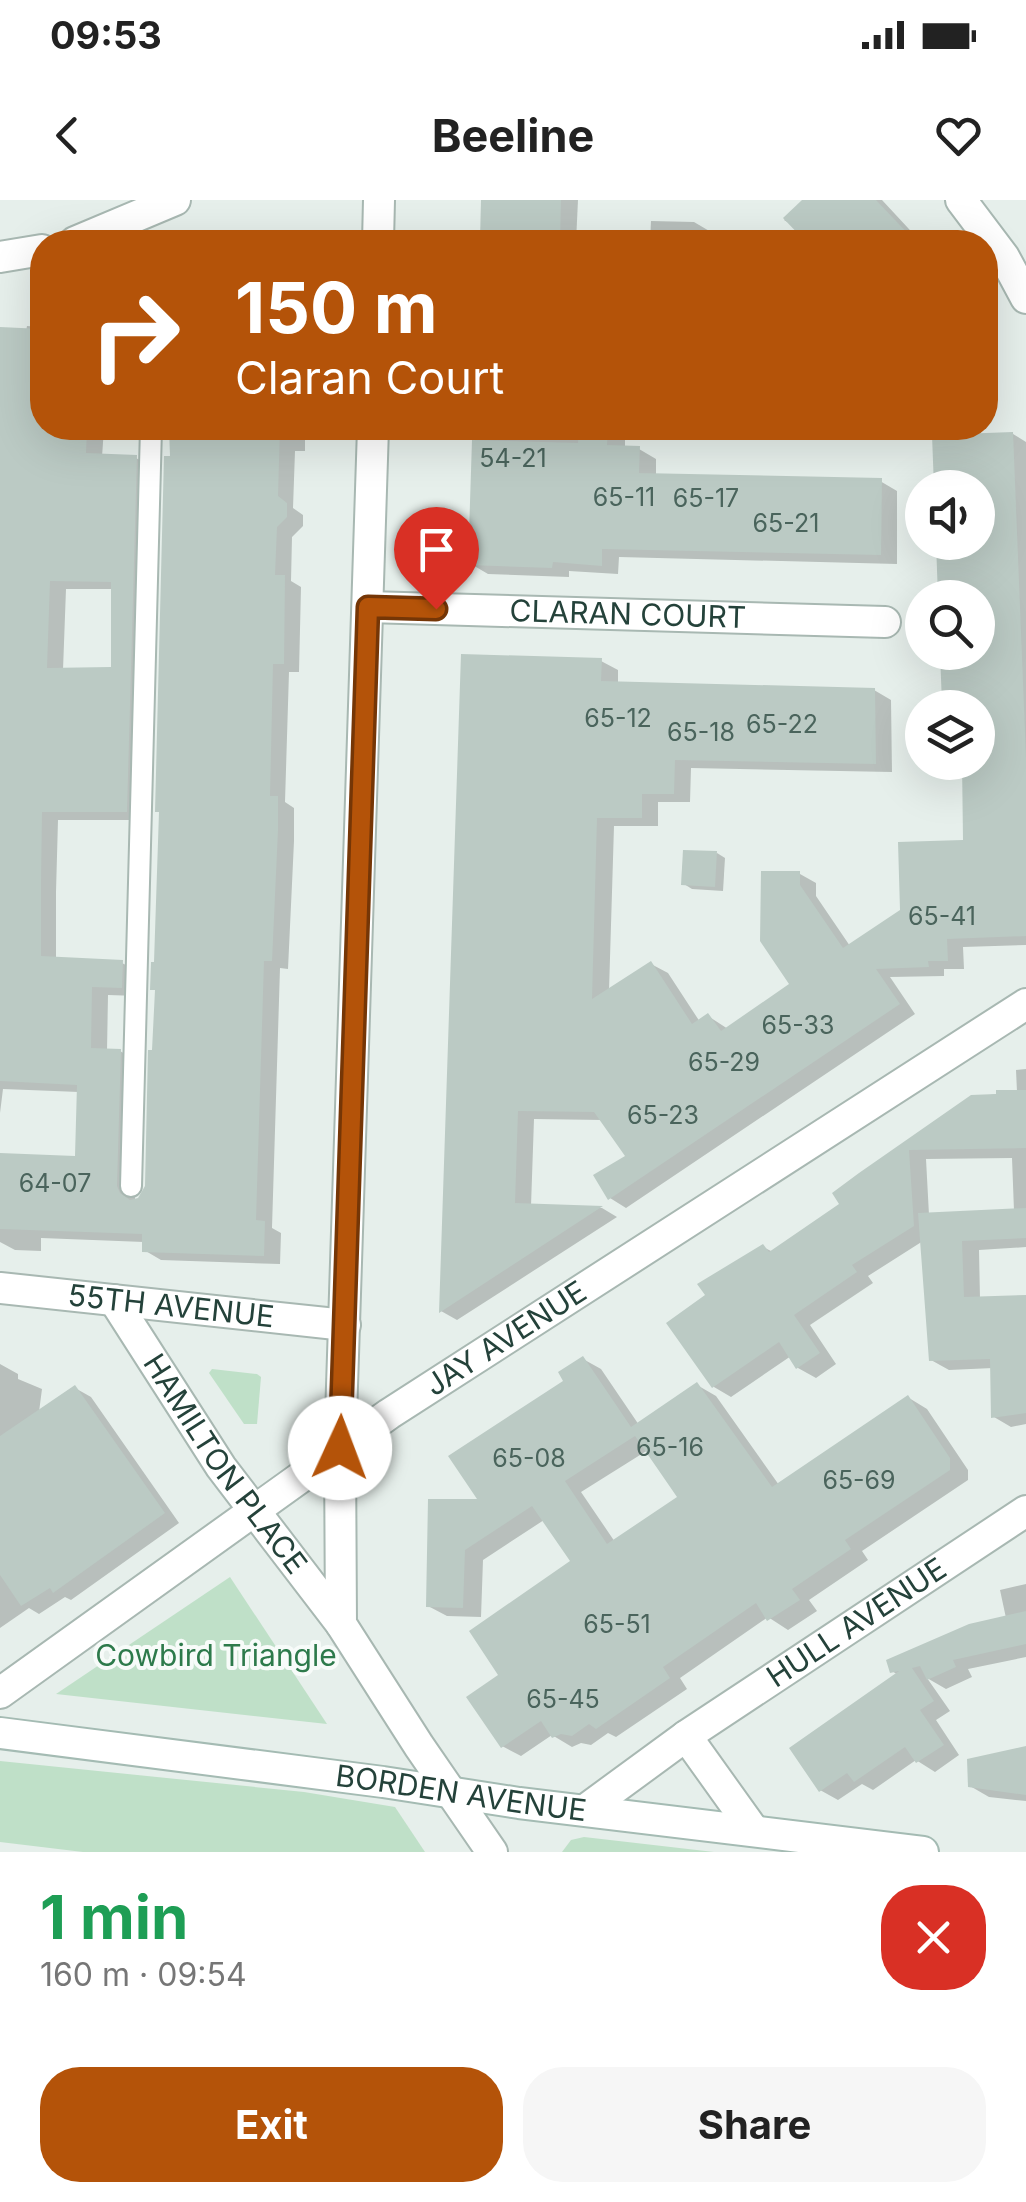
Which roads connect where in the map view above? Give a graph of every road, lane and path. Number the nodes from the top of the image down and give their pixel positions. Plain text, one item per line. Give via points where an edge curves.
1 (175, 200) edge
2 (379, 200) edge
3 (961, 200) edge
4 (104, 230) edge
5 (378, 230) edge
6 (984, 230) edge
7 (998, 249) edge
8 (30, 252) edge
9 (0, 258) edge
10 (1026, 298) edge
11 (151, 440) edge
12 (373, 440) edge
13 (368, 607) junction
14 (886, 622) dead end
15 (1026, 1004) edge
16 (131, 1186) dead end
17 (0, 1288) edge
18 (114, 1300) junction
19 (344, 1325) junction
20 (340, 1448) junction
21 (256, 1510) junction
22 (1026, 1512) edge
23 (341, 1624) junction
24 (0, 1693) edge
25 (0, 1733) edge
26 (686, 1736) junction
27 (452, 1793) junction
28 (585, 1810) junction
29 (754, 1830) junction
30 (492, 1852) edge
31 (923, 1852) edge

1 - 4 street
2 - 5 street
3 - 6 street
7 - 10 street
8 - 9 street
11 - 16 lane
12 - 13 street, HAMILTON PLACE
13 - 14 street, CLARAN COURT
13 - 19 street, HAMILTON PLACE
15 - 20 street, JAY AVENUE
17 - 18 street, 55TH AVENUE
18 - 19 street, 55TH AVENUE
18 - 21 street, HAMILTON PLACE
19 - 20 street, HAMILTON PLACE
20 - 21 street, JAY AVENUE
20 - 23 street, HAMILTON PLACE
21 - 23 street, HAMILTON PLACE
21 - 24 street, JAY AVENUE
22 - 26 street, HULL AVENUE
23 - 27 street, HAMILTON PLACE
25 - 27 street, BORDEN AVENUE
26 - 28 street, HULL AVENUE
26 - 29 street
27 - 28 street, BORDEN AVENUE
27 - 30 street, HAMILTON PLACE
28 - 29 street, BORDEN AVENUE
29 - 31 street, BORDEN AVENUE

